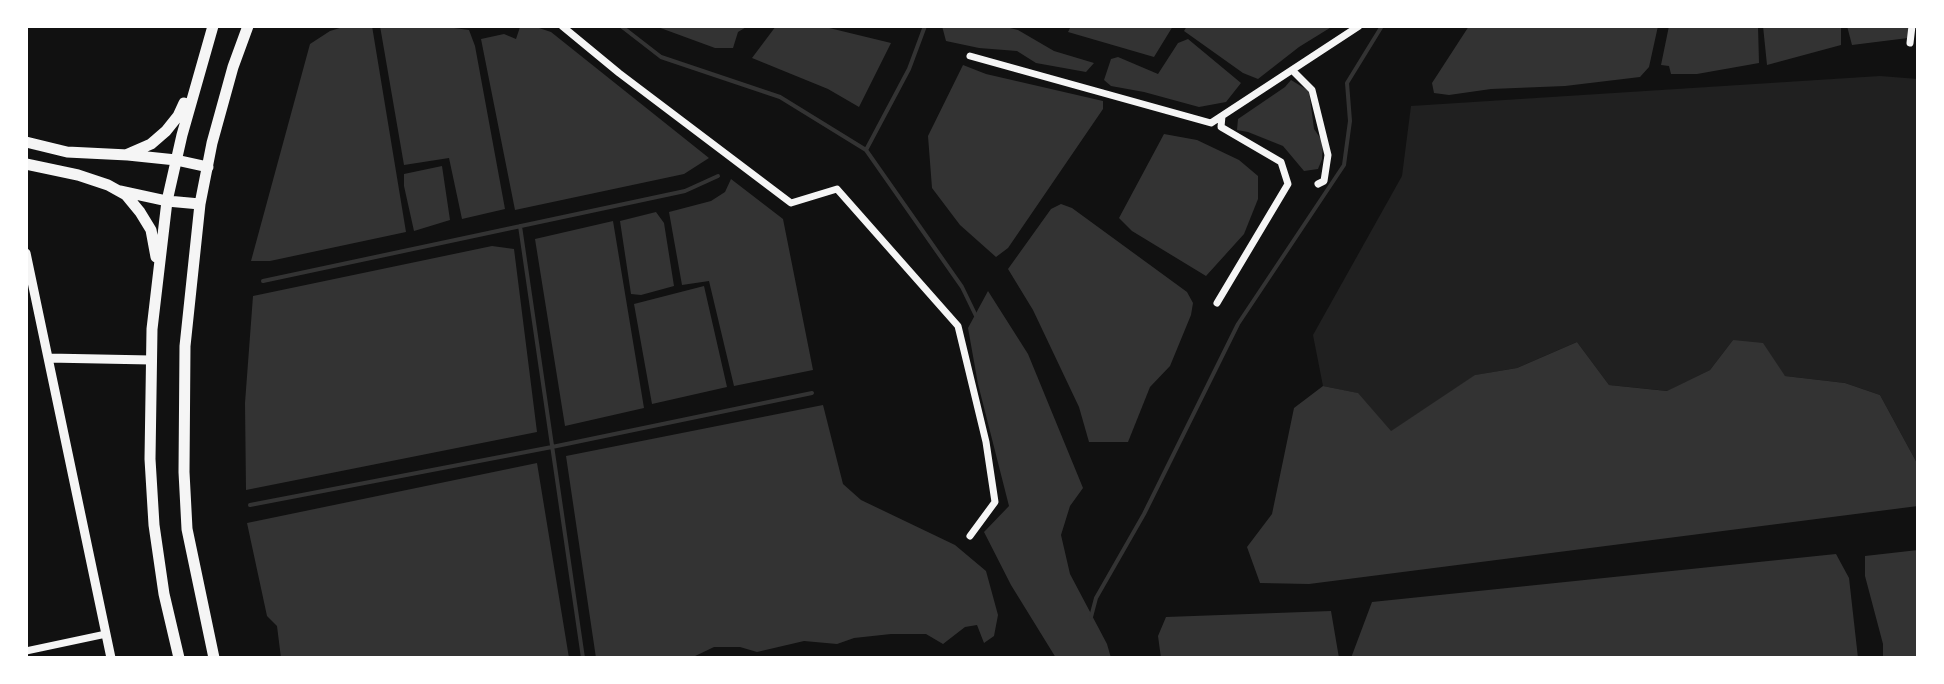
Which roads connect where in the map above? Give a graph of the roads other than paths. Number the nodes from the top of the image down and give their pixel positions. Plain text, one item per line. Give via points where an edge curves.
1 (213, 26) edge
2 (248, 26) edge
3 (562, 26) edge
4 (1359, 26) edge
5 (1912, 26) edge
6 (1910, 43) dead end
7 (970, 56) dead end
8 (1292, 70) junction
9 (199, 72) junction
10 (1222, 116) junction
11 (26, 142) edge
12 (128, 155) junction
13 (176, 160) junction
14 (26, 164) edge
15 (208, 167) junction
16 (1318, 184) dead end
17 (117, 190) junction
18 (167, 201) junction
19 (200, 204) junction
20 (26, 253) edge
21 (158, 264) junction
22 (1217, 303) dead end
23 (48, 358) junction
24 (151, 360) junction
25 (970, 536) dead end
26 (106, 634) junction
27 (26, 651) edge
28 (111, 658) edge
29 (179, 658) edge
30 (214, 658) edge

1 - 9 main road
2 - 15 main road
3 - 25 street via 791,203 837,189 958,326 995,502
4 - 8 street
5 - 6 street
7 - 10 street via 1211,123
8 - 10 street
8 - 16 street via 1312,90 1328,155 1324,181
9 - 12 main road via 166,131
9 - 13 main road
10 - 22 street via 1221,127 1281,162 1288,184
11 - 12 main road via 67,152
12 - 13 main road
13 - 15 main road
13 - 18 main road
14 - 17 main road
15 - 19 main road
17 - 18 main road
17 - 21 main road via 151,230
18 - 19 main road
18 - 21 main road
19 - 30 main road via 185,346 184,472 187,529
20 - 23 street
21 - 24 main road
23 - 24 street
23 - 26 street
24 - 29 main road via 154,525
26 - 27 street
26 - 28 street

